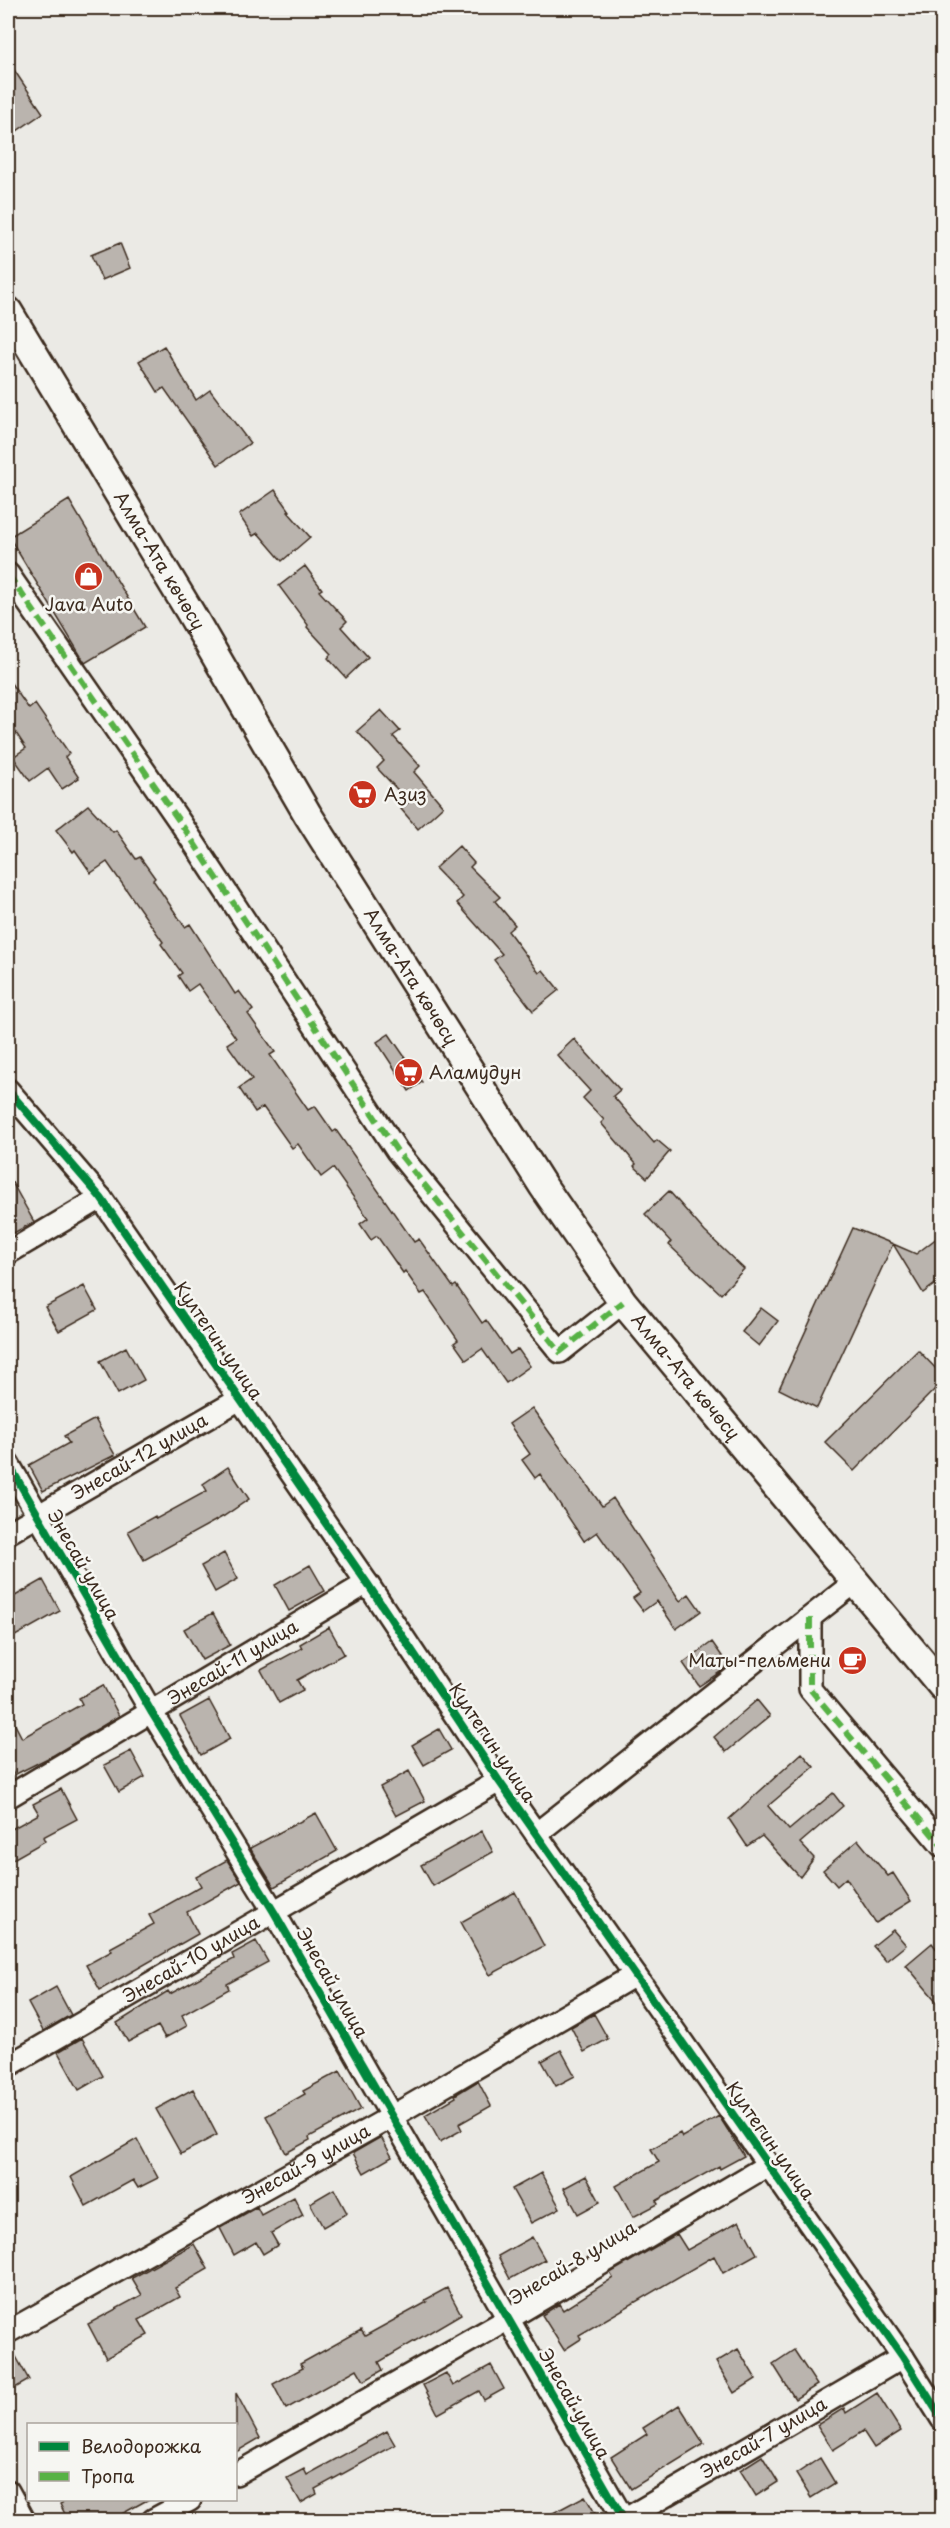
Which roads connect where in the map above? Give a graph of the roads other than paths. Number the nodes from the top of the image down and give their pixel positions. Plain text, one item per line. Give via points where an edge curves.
1 (8, 311) edge
2 (8, 574) edge
3 (8, 1090) edge
4 (101, 1198) junction
5 (8, 1253) edge
6 (623, 1302) junction
7 (240, 1400) junction
8 (8, 1464) edge
9 (37, 1516) junction
10 (8, 1533) edge
11 (855, 1582) junction
12 (367, 1583) junction
13 (810, 1618) junction
14 (942, 1686) edge
15 (152, 1713) junction
16 (499, 1781) junction
17 (8, 1797) edge
18 (536, 1834) junction
19 (942, 1846) edge
20 (274, 1912) junction
21 (635, 1976) junction
22 (8, 2066) edge
23 (391, 2117) junction
24 (768, 2165) junction
25 (508, 2319) junction
26 (8, 2332) edge
27 (903, 2357) junction
28 (942, 2419) edge
29 (237, 2473) edge
30 (8, 2491) edge
31 (186, 2501) edge
32 (24, 2520) edge
33 (153, 2520) edge
34 (624, 2520) edge

1 - 6 main road, Алма-Ата көчөсү via 308,815 543,1186
2 - 6 street via 188,835 397,1151 560,1352
3 - 4 street, Култегин улица
4 - 5 street
4 - 7 street, Култегин улица
6 - 11 main road, Алма-Ата көчөсү
7 - 9 street, Энесай-12 улица
7 - 12 street, Култегин улица
8 - 9 street, Энесай улица
9 - 10 street, Энесай-12 улица
9 - 15 street, Энесай улица
11 - 13 street
11 - 14 main road, Алма-Ата көчөсү
12 - 15 street, Энесай-11 улица
12 - 16 street, Култегин улица
13 - 18 street
13 - 19 street via 810,1689
15 - 17 street, Энесай-11 улица
15 - 20 street, Энесай улица
16 - 18 street, Култегин улица
16 - 20 street, Энесай-10 улица
18 - 21 street, Култегин улица
20 - 22 street, Энесай-10 улица
20 - 23 street, Энесай улица
21 - 23 street, Энесай-9 улица
21 - 24 street, Култегин улица
23 - 25 street, Энесай улица
23 - 26 street, Энесай-9 улица
24 - 25 street, Энесай-8 улица
24 - 27 street, Култегин улица
25 - 29 street, Энесай-8 улица
25 - 34 street, Энесай улица
27 - 28 street, Култегин улица
27 - 34 street, Энесай-7 улица
30 - 32 street
31 - 33 street

